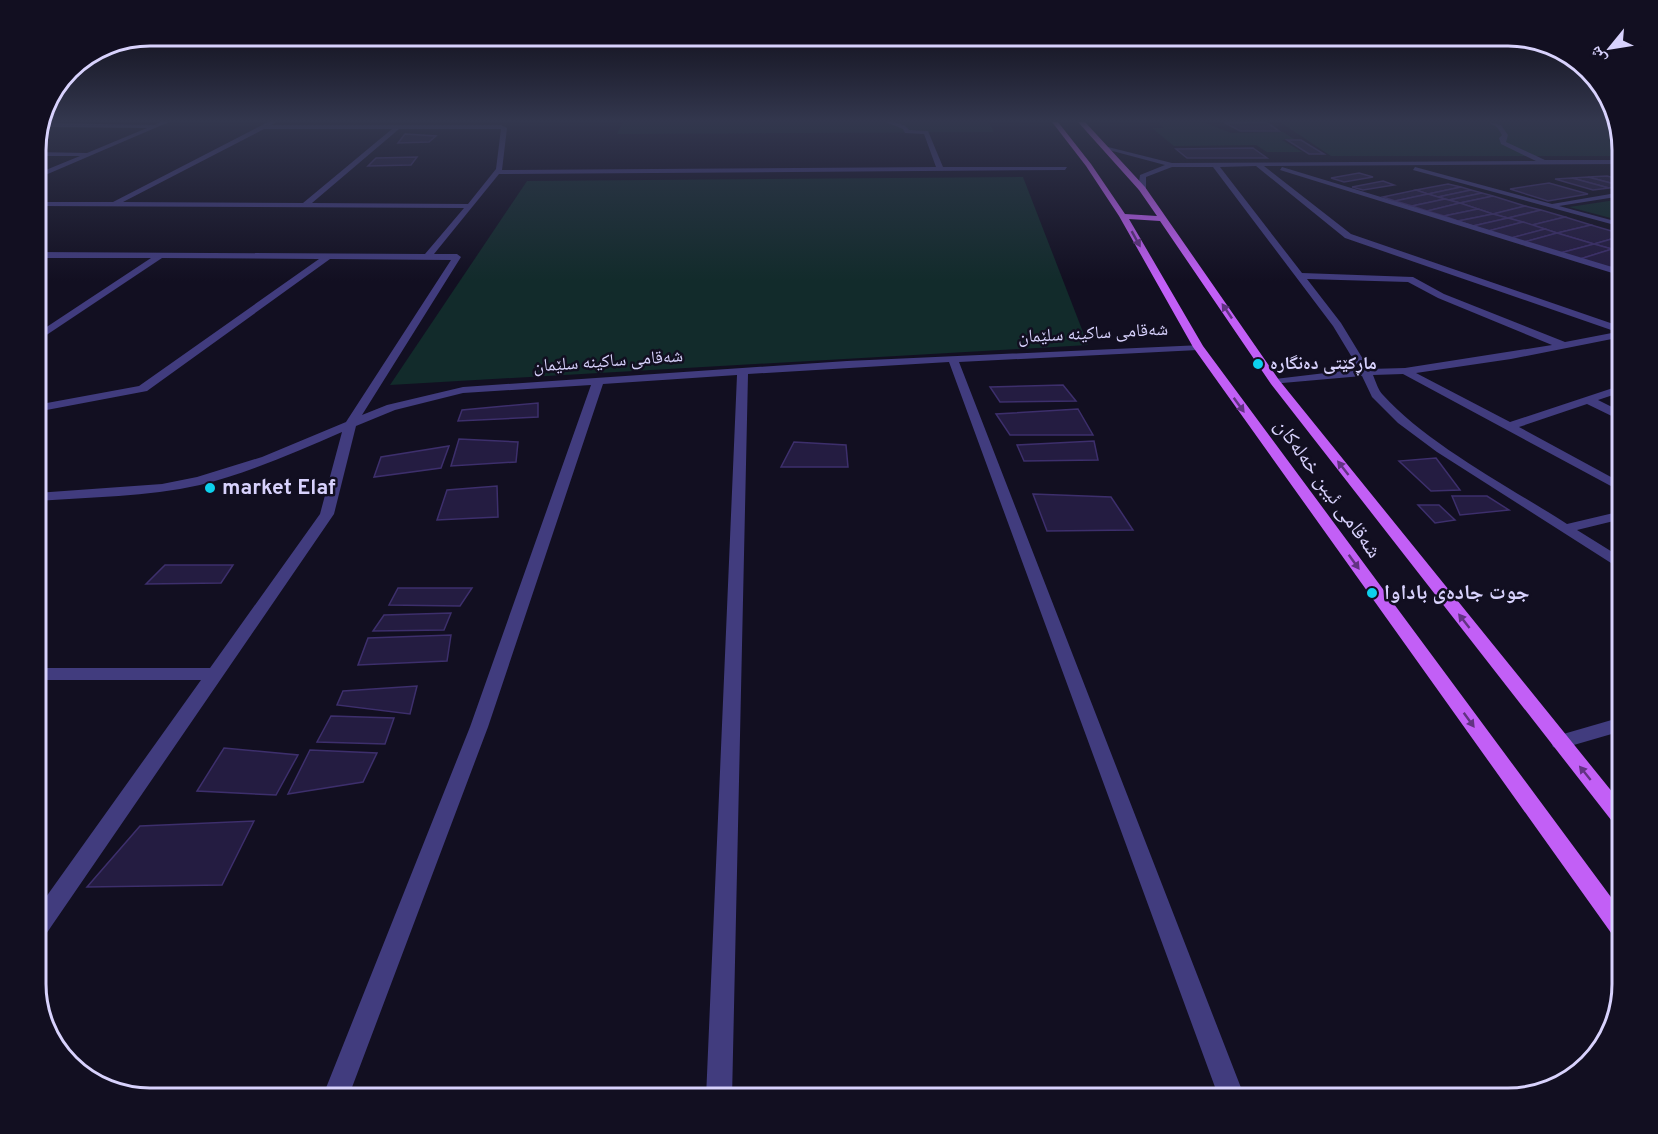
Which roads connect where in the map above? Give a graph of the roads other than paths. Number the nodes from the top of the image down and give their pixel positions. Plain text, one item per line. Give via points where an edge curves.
1 (170, 175) edge
2 (341, 175) edge
3 (496, 175) edge
4 (1096, 175) edge
5 (1130, 175) edge
6 (1145, 175) edge
7 (1223, 175) edge
8 (1271, 175) edge
9 (1303, 175) edge
10 (1436, 175) edge
11 (1142, 189) junction
12 (1612, 196) edge
13 (47, 204) edge
14 (113, 204) junction
15 (305, 205) junction
16 (1550, 205) junction
17 (470, 206) junction
18 (1123, 216) junction
19 (1164, 219) junction
20 (1612, 222) edge
21 (47, 255) edge
22 (161, 255) junction
23 (329, 256) junction
24 (426, 258) junction
25 (1612, 270) edge
26 (1301, 276) junction
27 (1612, 327) edge
28 (47, 332) edge
29 (1612, 336) edge
30 (1565, 346) junction
31 (1198, 347) junction
32 (953, 359) junction
33 (743, 371) junction
34 (1405, 371) junction
35 (1366, 372) junction
36 (598, 381) junction
37 (1275, 382) junction
38 (1612, 391) edge
39 (1587, 399) junction
40 (47, 407) edge
41 (1612, 412) edge
42 (350, 425) junction
43 (1511, 426) junction
44 (1612, 482) edge
45 (47, 496) edge
46 (1612, 517) edge
47 (1567, 528) junction
48 (1612, 558) edge
49 (47, 674) edge
50 (215, 674) junction
51 (1612, 727) edge
52 (1560, 742) junction
53 (1612, 807) edge
54 (47, 910) edge
55 (1612, 916) edge
56 (339, 1088) edge
57 (719, 1088) edge
58 (1228, 1088) edge

1 - 14 street
2 - 15 street
3 - 17 street
4 - 18 main road, شەقامی ئیبن خەلەکان
5 - 11 main road, شەقامی ئیبن خەلەکان
6 - 11 street
7 - 26 street
8 - 27 street via 1348,236
9 - 25 street
10 - 16 street
11 - 19 main road, شەقامی ئیبن خەلەکان
12 - 16 street
13 - 14 street
14 - 15 street
15 - 17 street
16 - 20 street
17 - 24 street
18 - 19 main road
18 -> 31 main road, شەقامی ئیبن خەلەکان
37 -> 19 main road, شەقامی ئیبن خەلەکان
21 - 22 street
22 - 23 street
22 - 28 street
23 - 24 street
23 - 40 street via 143,389
24 - 42 street via 457,256
26 - 30 street via 1410,279 1441,296
26 - 35 street
29 - 30 street
30 - 34 street
31 - 32 street, شەقامی ساکینە سلێمان
31 -> 55 main road, شەقامی ئیبن خەلەکان
32 - 33 street, شەقامی ساکینە سلێمان
32 - 58 street
33 - 36 street, شەقامی ساکینە سلێمان
33 - 57 street
34 - 35 street
34 - 43 street
35 - 37 street
35 - 47 street via 1376,394 1402,420
36 - 42 street, شەقامی ساکینە سلێمان via 439,394 391,406
36 - 56 street via 479,727
52 -> 37 main road, شەقامی ئیبن خەلەکان
38 - 39 street
39 - 41 street
39 - 43 street
42 - 45 street, شەقامی ساکینە سلێمان via 267,460 199,481 162,488
42 - 50 street via 327,514
43 - 44 street
46 - 47 street
47 - 48 street
49 - 50 street
50 - 54 street
51 - 52 street
53 -> 52 main road, شەقامی ئیبن خەلەکان

